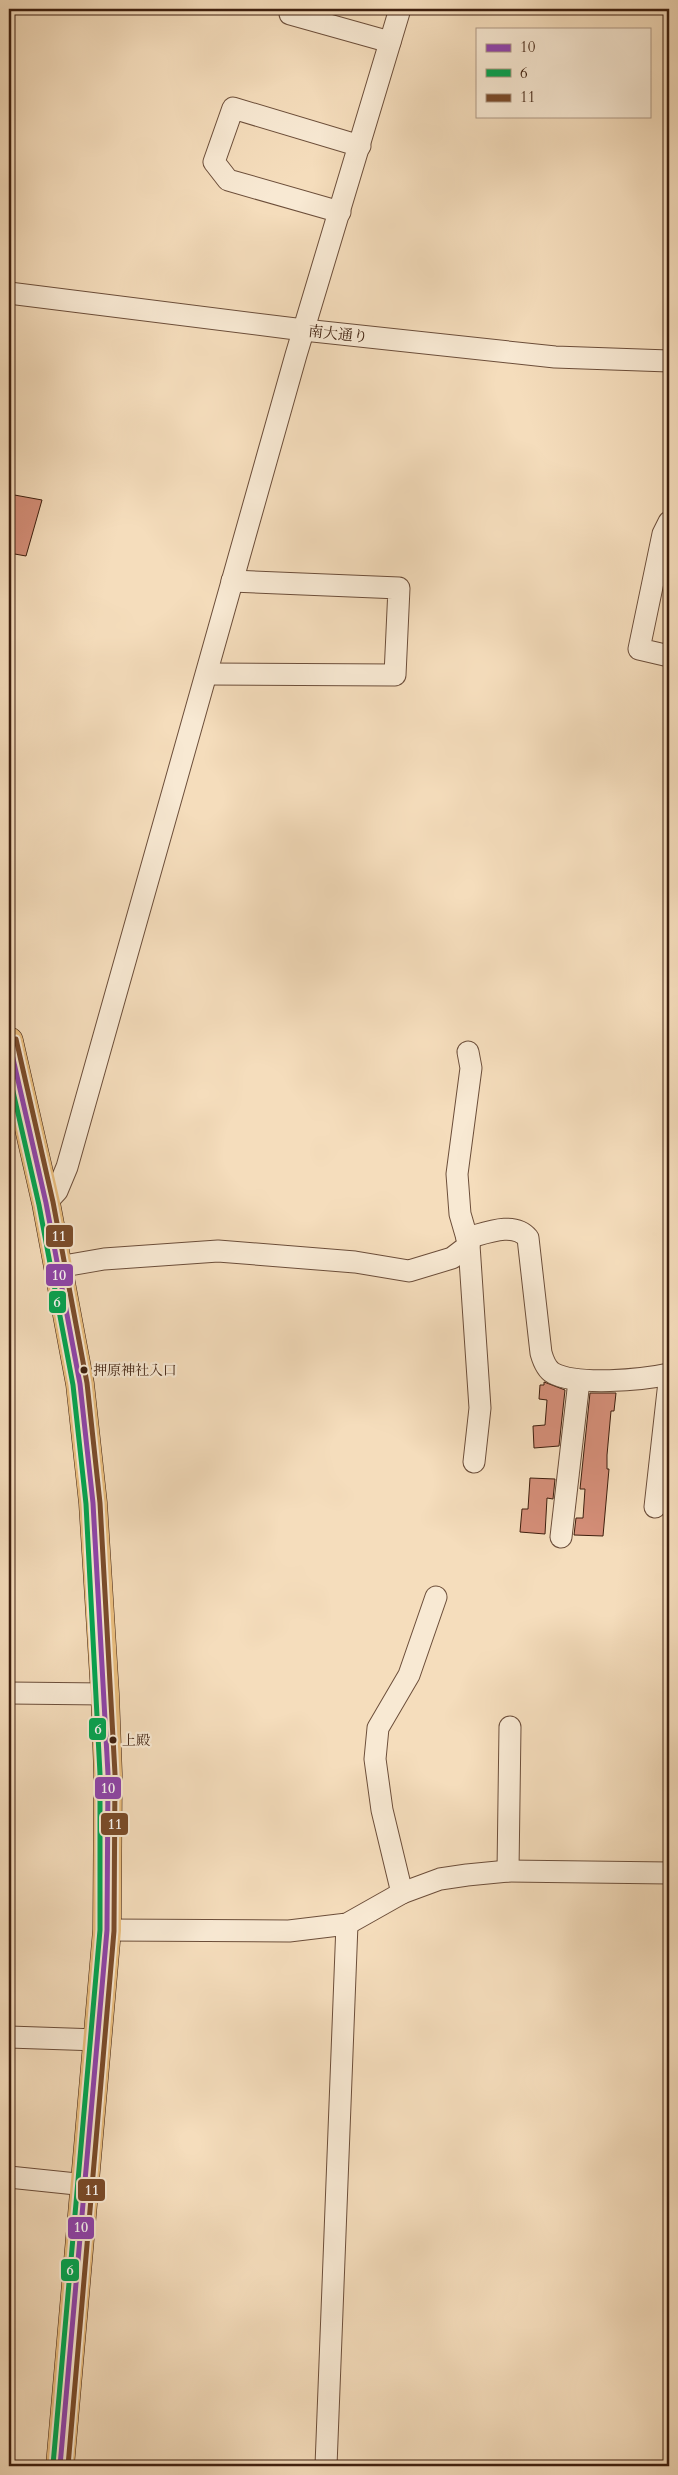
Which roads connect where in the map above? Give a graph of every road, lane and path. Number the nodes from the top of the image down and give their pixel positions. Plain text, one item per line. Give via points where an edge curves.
1 (400, 9) edge
2 (290, 14) dead end
3 (318, 15) edge
4 (390, 42) junction
5 (360, 146) junction
6 (340, 212) junction
7 (9, 293) edge
8 (304, 330) junction
9 (669, 361) edge
10 (669, 522) edge
11 (665, 543) edge
12 (232, 580) junction
13 (669, 656) edge
14 (207, 674) junction
15 (9, 1041) edge
16 (468, 1052) dead end
17 (46, 1203) junction
18 (468, 1242) junction
19 (58, 1268) junction
20 (669, 1374) edge
21 (579, 1381) junction
22 (669, 1382) edge
23 (474, 1462) dead end
24 (655, 1507) dead end
25 (562, 1537) dead end
26 (436, 1597) dead end
27 (9, 1693) edge
28 (105, 1694) junction
29 (510, 1727) dead end
30 (508, 1871) junction
31 (669, 1873) edge
32 (402, 1893) junction
33 (347, 1924) junction
34 (107, 1930) junction
35 (9, 2036) edge
36 (98, 2040) junction
37 (9, 2177) edge
38 (86, 2185) junction
39 (60, 2466) edge
40 (326, 2466) edge

1 - 4 street
2 - 3 street
3 - 4 street
4 - 5 street
5 - 6 street
5 - 6 street via 233,108 214,162 228,180
6 - 8 street
7 - 8 street, 南大通り
8 - 9 street, 南大通り via 555,356
8 - 12 street
10 - 11 street
11 - 13 street via 639,649
12 - 14 street
12 - 14 street via 400,588 394,675
14 - 17 street via 67,1167 57,1191
15 - 17 highway
16 - 18 street via 471,1068 457,1174 460,1214
17 - 19 highway
18 - 19 street via 452,1258 409,1271 355,1262 218,1251 104,1259
18 - 21 street via 510,1229 519,1230 528,1238 543,1361 551,1372
18 - 23 street via 480,1408
19 - 28 highway via 88,1446
20 - 21 street
21 - 25 street
22 - 24 street
26 - 32 street via 409,1675 378,1728 375,1759 381,1802
27 - 28 street
28 - 34 highway
29 - 30 street
30 - 31 street
30 - 32 street via 440,1879
32 - 33 street
33 - 34 street via 289,1931
33 - 40 street
34 - 36 highway
35 - 36 street
36 - 38 highway
37 - 38 street
38 - 39 highway

